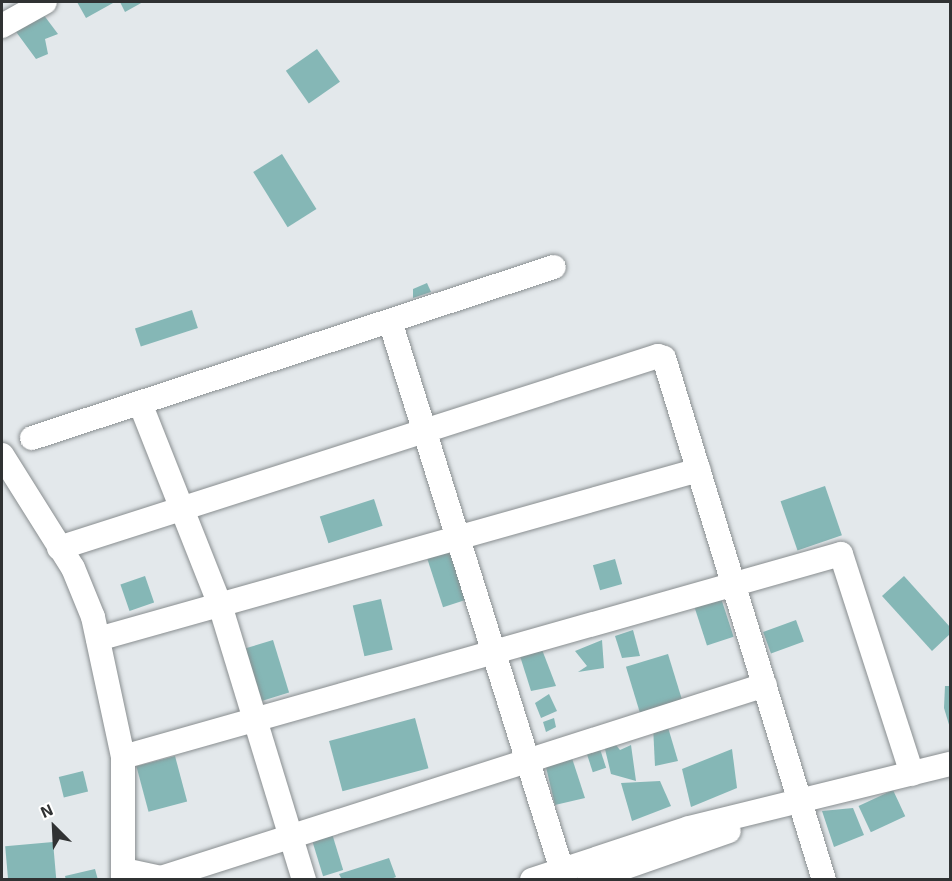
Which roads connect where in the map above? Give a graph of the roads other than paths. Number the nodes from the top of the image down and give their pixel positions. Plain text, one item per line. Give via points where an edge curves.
1 (45, 2) edge
2 (2, 26) edge
3 (554, 267) dead end
4 (390, 321) junction
5 (140, 404) junction
6 (423, 431) junction
7 (32, 438) dead end
8 (2, 455) edge
9 (699, 470) junction
10 (180, 509) junction
11 (460, 537) junction
12 (59, 548) junction
13 (734, 584) junction
14 (220, 605) junction
15 (98, 639) junction
16 (494, 652) junction
17 (765, 685) junction
18 (258, 719) junction
19 (123, 757) junction
20 (528, 760) junction
21 (951, 764) edge
22 (912, 774) junction
23 (801, 803) junction
24 (291, 837) junction
25 (124, 875) edge
26 (563, 875) edge
27 (304, 879) edge
28 (532, 879) edge
29 (589, 879) edge
30 (824, 879) edge

1 - 2 street
3 - 4 street
4 - 5 street
4 - 6 street
5 - 7 street
5 - 10 street
6 - 9 street via 658,356 669,364
6 - 10 street
6 - 11 street
8 - 12 street
9 - 11 street
9 - 13 street
10 - 12 street
10 - 14 street
11 - 14 street
11 - 16 street
12 - 15 street via 85,593
13 - 16 street
13 - 17 street
13 - 22 street via 841,554
14 - 15 street
14 - 18 street
15 - 19 street
16 - 18 street
16 - 20 street
17 - 20 street
17 - 23 street
18 - 19 street
18 - 24 street
19 - 25 street
20 - 24 street
20 - 26 street
21 - 22 street
22 - 23 street
23 - 26 street via 689,828
23 - 29 street
23 - 30 street
24 - 25 street via 161,878
24 - 27 street
26 - 28 street

